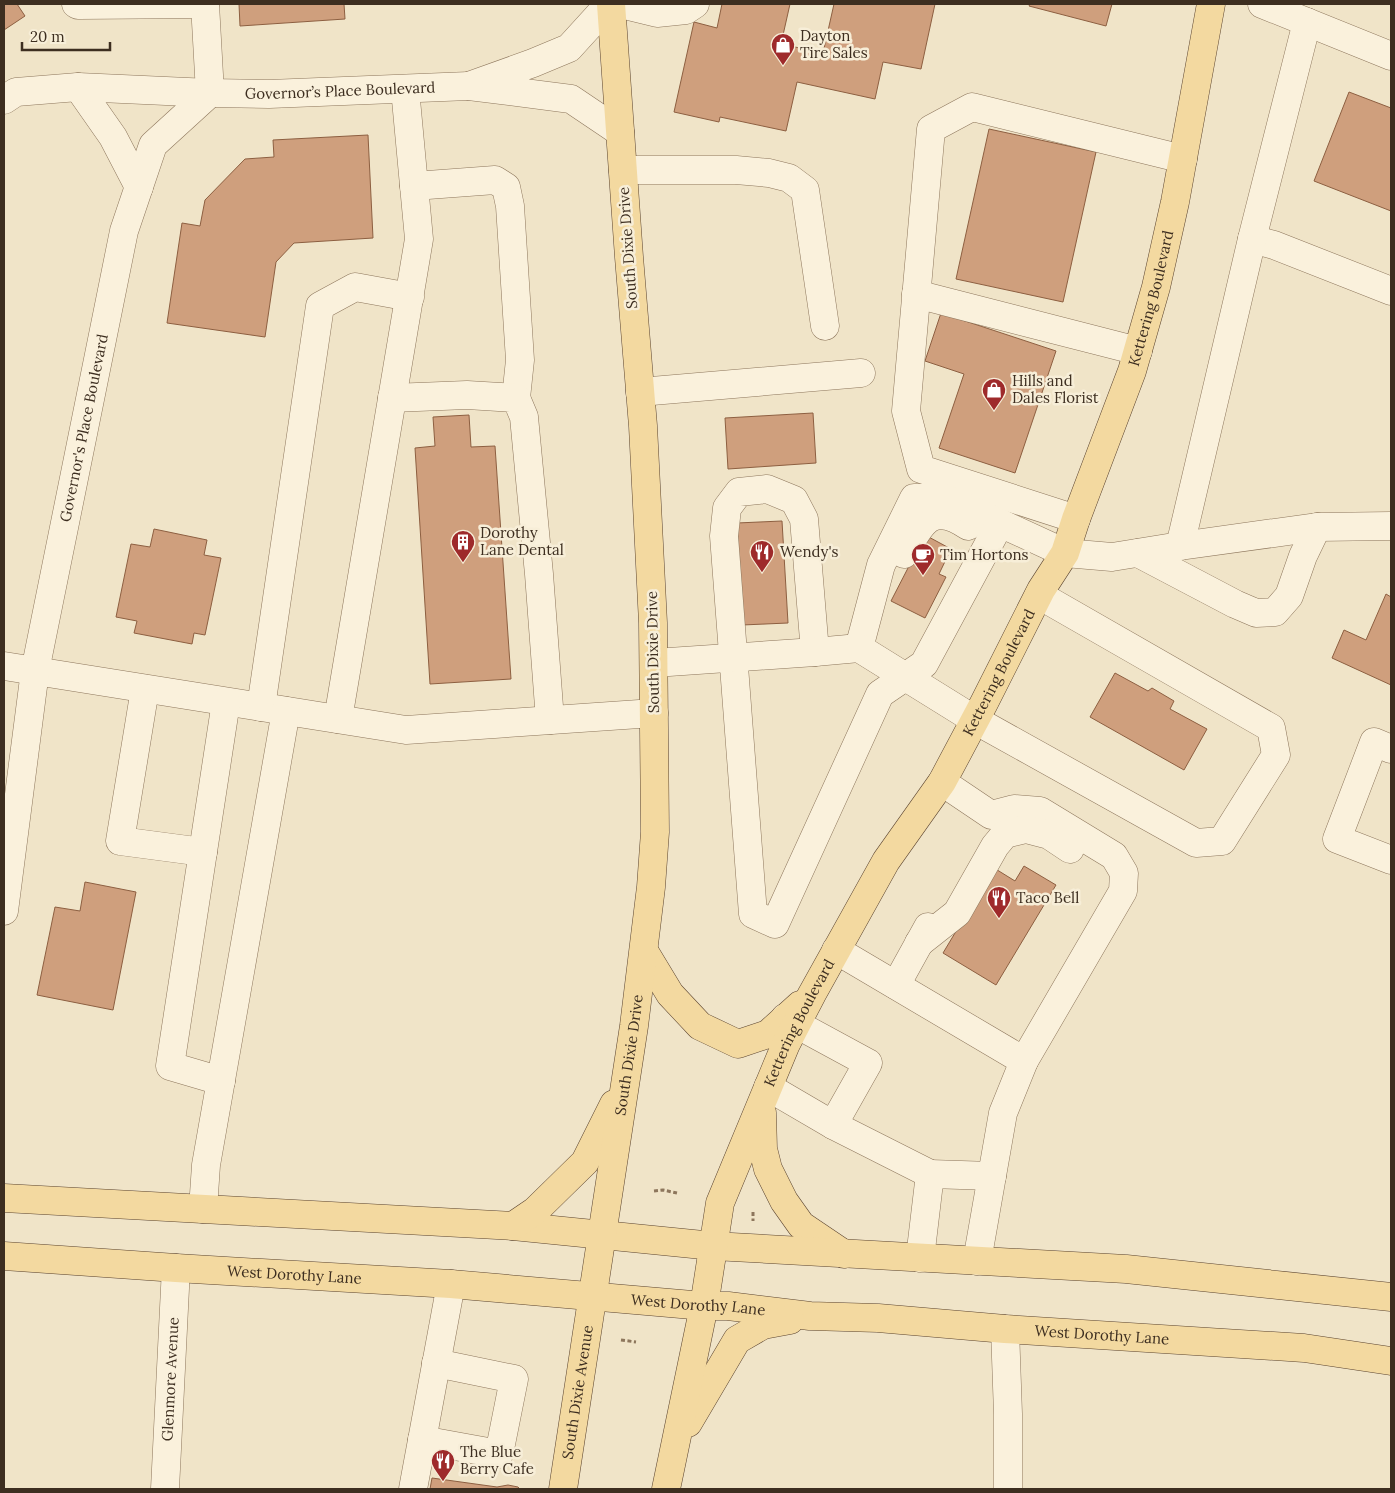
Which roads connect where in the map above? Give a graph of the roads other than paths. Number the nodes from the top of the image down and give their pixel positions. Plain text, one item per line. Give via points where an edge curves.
1 (76, 4) edge
2 (205, 4) edge
3 (610, 4) edge
4 (620, 4) edge
5 (695, 4) edge
6 (1211, 4) edge
7 (1262, 4) edge
8 (1307, 22) junction
9 (1391, 56) edge
10 (469, 86) junction
11 (78, 87) junction
12 (405, 89) junction
13 (210, 93) junction
14 (4, 100) edge
15 (620, 132) junction
16 (1183, 158) junction
17 (623, 170) junction
18 (414, 186) junction
19 (139, 187) junction
20 (1252, 239) junction
21 (1391, 291) edge
22 (916, 294) junction
23 (410, 296) junction
24 (826, 326) dead end
25 (1138, 351) junction
26 (861, 374) dead end
27 (640, 392) junction
28 (392, 398) junction
29 (516, 398) junction
30 (1076, 519) junction
31 (1391, 526) edge
32 (1317, 527) junction
33 (995, 532) junction
34 (1180, 546) junction
35 (1065, 553) junction
36 (1138, 553) junction
37 (1038, 595) junction
38 (861, 639) junction
39 (816, 652) junction
40 (733, 658) junction
41 (654, 663) junction
42 (4, 666) edge
43 (35, 671) junction
44 (906, 676) junction
45 (145, 689) junction
46 (226, 702) junction
47 (274, 709) junction
48 (654, 713) junction
49 (338, 719) junction
50 (550, 720) junction
51 (975, 720) junction
52 (1391, 749) edge
53 (942, 782) junction
54 (991, 815) junction
55 (203, 852) junction
56 (1391, 860) edge
57 (4, 911) edge
58 (1103, 925) junction
59 (919, 943) junction
60 (836, 950) junction
61 (644, 951) junction
62 (896, 985) junction
63 (791, 1021) junction
64 (1024, 1060) junction
65 (220, 1081) junction
66 (626, 1081) junction
67 (765, 1094) junction
68 (833, 1125) junction
69 (930, 1174) junction
70 (992, 1176) junction
71 (4, 1198) edge
72 (203, 1209) junction
73 (513, 1226) junction
74 (602, 1236) junction
75 (713, 1246) junction
76 (844, 1254) junction
77 (4, 1256) edge
78 (920, 1258) junction
79 (977, 1261) junction
80 (176, 1268) junction
81 (451, 1284) junction
82 (593, 1297) junction
83 (1391, 1297) edge
84 (704, 1306) junction
85 (810, 1316) junction
86 (1005, 1328) junction
87 (1391, 1361) edge
88 (436, 1363) junction
89 (422, 1440) junction
90 (676, 1444) junction
91 (165, 1489) edge
92 (413, 1489) edge
93 (563, 1489) edge
94 (666, 1489) edge
95 (1008, 1489) edge

1 - 2 street
2 - 13 street
3 - 10 street, Governor’s Place Boulevard via 568,48
3 - 15 main road, South Dixie Drive
4 - 5 street via 656,14 686,10
6 - 16 main road, Kettering Boulevard
7 - 8 street
8 - 9 street
8 - 20 street
10 - 12 street, Governor’s Place Boulevard
10 - 15 street, Governor’s Place Boulevard via 572,99
11 - 13 street
11 - 14 street via 16,92
11 - 19 street via 112,137
12 - 13 street, Governor’s Place Boulevard
12 - 18 street
13 - 19 street, Governor's Place Boulevard via 153,145
15 - 17 main road, South Dixie Drive
16 - 22 street via 972,107 931,129
16 - 25 main road, Kettering Boulevard via 1156,287
17 - 24 street via 769,173 789,178 805,190
17 - 27 main road, South Dixie Drive
18 - 23 street via 419,240
18 - 29 street via 495,180 506,187 520,360
19 - 43 street, Governor's Place Boulevard via 124,231
20 - 21 street
20 - 34 street
22 - 25 street
22 - 30 street via 906,411 921,469
23 - 28 street
23 - 47 street via 354,287 320,306
25 - 30 main road, Kettering Boulevard
26 - 27 street
27 - 41 main road, South Dixie Drive
28 - 29 street via 467,395
28 - 49 street
29 - 50 street via 524,418
30 - 35 main road, Kettering Boulevard
31 - 32 street
32 - 34 street
32 - 36 street via 1289,596 1275,612 1249,610
33 - 35 street
33 - 38 street via 944,498 914,498 880,565
33 - 44 street via 924,664
34 - 36 street
35 - 36 street via 1112,557
35 - 37 main road, Kettering Boulevard
37 - 51 main road, Kettering Boulevard
37 - 51 street via 1271,728 1276,755 1222,841 1196,843
38 - 39 street
38 - 44 street
39 - 40 street
39 - 40 street via 804,519 794,500 767,489 739,492 727,508 724,536
40 - 41 street
40 - 44 street via 752,914 775,924 880,694
41 - 48 main road, South Dixie Drive
42 - 43 street
43 - 45 street
43 - 57 street, Governor's Place Boulevard
44 - 51 street
45 - 46 street
45 - 55 street via 120,841
46 - 47 street
46 - 55 street
47 - 49 street
47 - 65 street
48 - 50 street
48 - 61 main road, South Dixie Drive via 655,832
49 - 50 street via 406,730
51 - 53 main road, Kettering Boulevard
52 - 56 street via 1374,742 1337,839
53 - 54 street
53 - 60 main road, Kettering Boulevard via 886,861
54 - 58 street via 1014,809 1040,811 1114,856 1124,873 1123,891
54 - 59 street
55 - 65 street via 170,1066
58 - 59 street via 1109,894 1108,875 1050,835 1026,828 1005,834 957,913
58 - 64 street
59 - 62 street
60 - 62 street
60 - 63 main road, Kettering Boulevard via 812,994
61 - 63 main road, Kettering Boulevard via 670,994 700,1026 738,1044 768,1034
61 - 66 main road, South Dixie Drive
62 - 64 street
63 - 67 main road, Kettering Boulevard via 786,1044
63 - 68 street via 868,1063
64 - 70 street via 1003,1113
65 - 72 street via 206,1165
66 - 73 main road via 585,1162 535,1210
66 - 74 main road, South Dixie Drive
67 - 68 street
67 - 75 main road, Kettering Boulevard via 720,1203
67 - 76 main road via 763,1149 768,1169 801,1225
68 - 69 street
69 - 70 street
69 - 78 street
70 - 79 street
71 - 72 main road
72 - 73 main road
73 - 74 main road
74 - 75 main road
74 - 82 main road, South Dixie Drive
75 - 76 main road
75 - 84 main road, Kettering Boulevard
76 - 78 main road
77 - 80 main road, West Dorothy Lane
78 - 79 main road
79 - 83 main road via 1126,1269
80 - 81 main road, West Dorothy Lane
80 - 91 street, Glenmore Avenue
81 - 82 main road, West Dorothy Lane
81 - 88 street
82 - 84 main road, West Dorothy Lane
82 - 93 main road, South Dixie Avenue
84 - 85 main road, West Dorothy Lane
84 - 90 main road
85 - 86 main road, West Dorothy Lane
85 - 90 main road via 763,1324 737,1340
86 - 87 main road, West Dorothy Lane via 1304,1348
86 - 95 street
88 - 89 street
88 - 89 street via 514,1379 499,1454
89 - 92 street
90 - 94 main road

